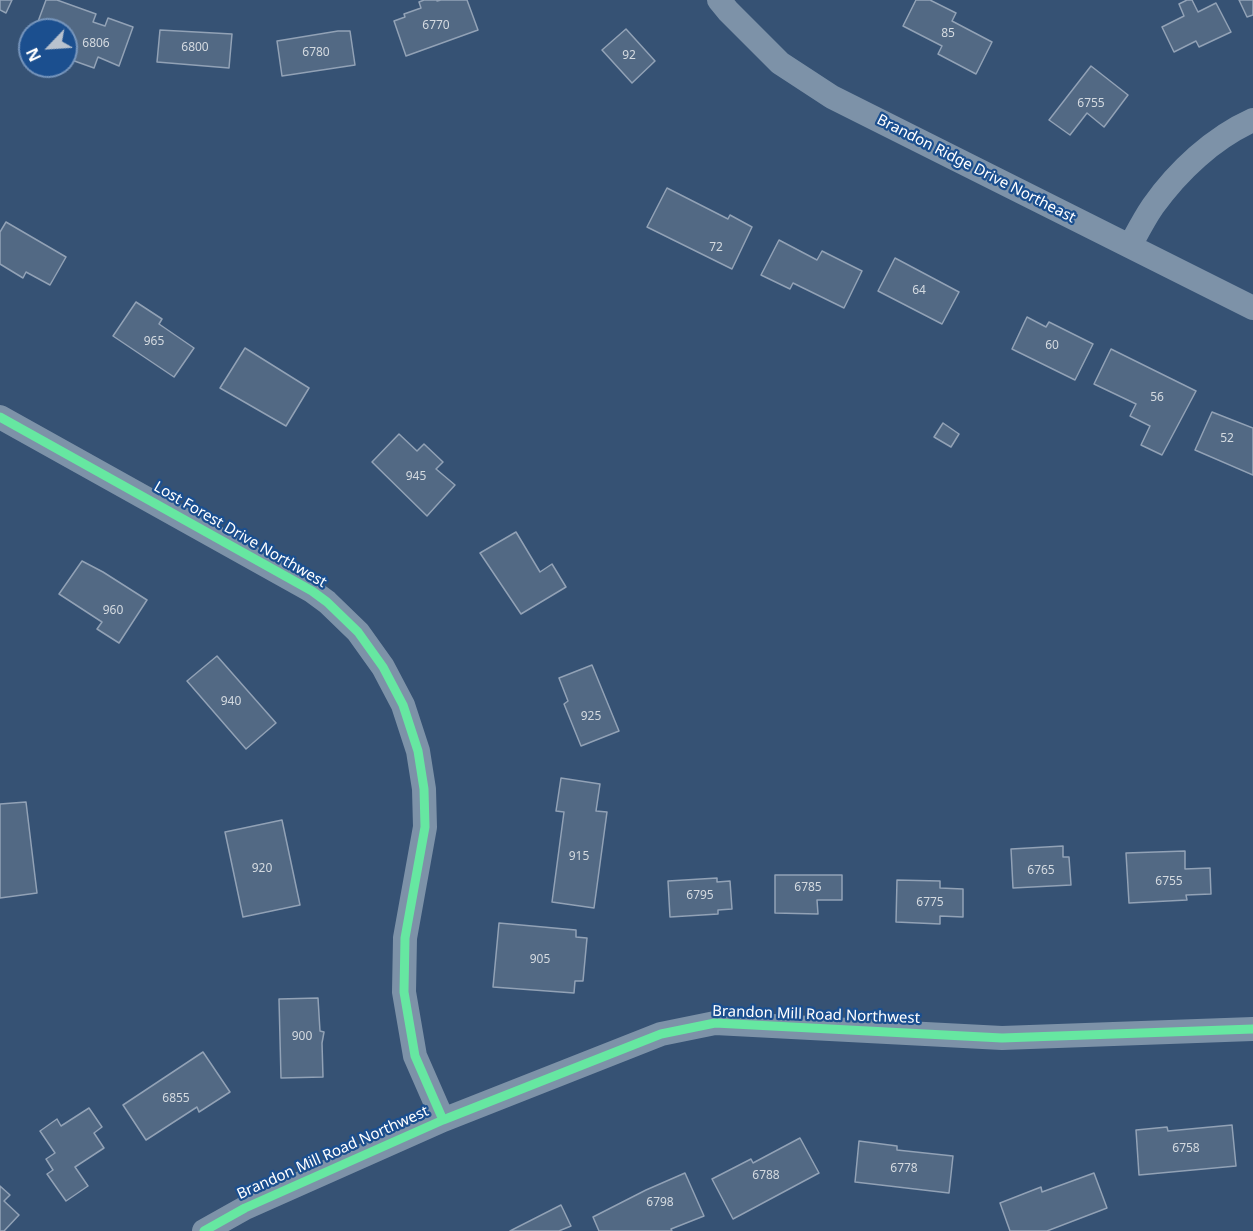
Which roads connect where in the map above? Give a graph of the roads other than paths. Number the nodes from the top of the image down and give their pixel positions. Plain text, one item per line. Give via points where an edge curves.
1 (720, 0) edge
2 (1253, 120) edge
3 (1130, 246) junction
4 (1253, 308) edge
5 (0, 417) edge
6 (1253, 1029) edge
7 (443, 1120) junction
8 (204, 1231) edge

1 - 3 street, Brandon Ridge Drive Northeast via 780,63 832,97
2 - 3 street via 1207,148 1178,175 1152,207
3 - 4 street, Brandon Ridge Drive Northeast
5 - 7 street, Lost Forest Drive Northwest via 312,591 358,632 383,667 403,705 418,751 424,789 425,827 405,938 404,992 415,1056
6 - 7 street, Brandon Mill Road Northwest via 1002,1038 715,1023 661,1034
7 - 8 street, Brandon Mill Road Northwest via 245,1208

